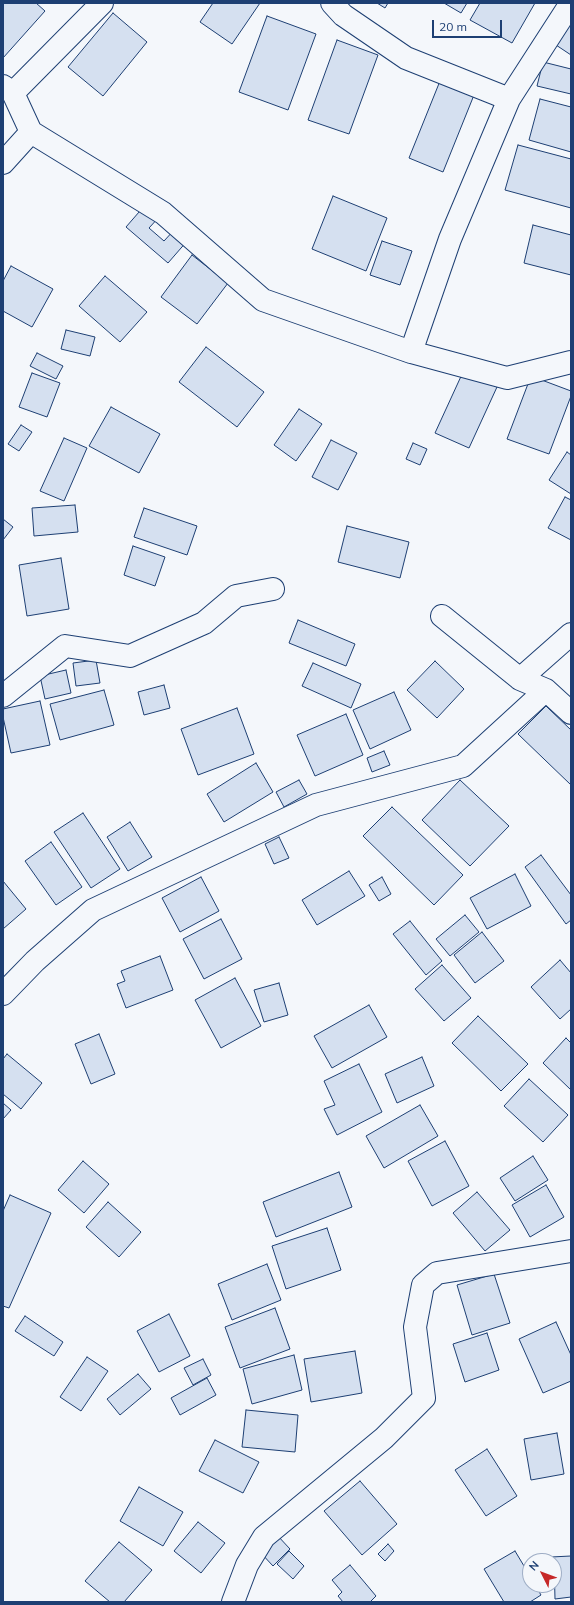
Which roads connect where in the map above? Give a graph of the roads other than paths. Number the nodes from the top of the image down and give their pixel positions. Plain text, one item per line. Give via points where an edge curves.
1 (102, 3) edge
2 (332, 3) edge
3 (571, 3) edge
4 (8, 90) edge
5 (509, 99) junction
6 (31, 132) junction
7 (3, 163) edge
8 (411, 352) junction
9 (571, 362) edge
10 (273, 589) dead end
11 (442, 616) dead end
12 (571, 634) edge
13 (520, 679) junction
14 (546, 690) junction
15 (3, 696) edge
16 (571, 712) edge
17 (3, 994) edge
18 (571, 1251) edge
19 (233, 1602) edge

1 - 4 street
2 - 5 street via 343,15 406,58
3 - 5 street
4 - 6 street
5 - 8 street via 450,239
6 - 7 street
6 - 8 street via 163,213 263,300
8 - 9 street via 507,378
10 - 15 street via 236,596 204,623 130,656 65,646
11 - 13 street
12 - 13 street
13 - 14 street
14 - 16 street
14 - 17 street via 463,766 316,805 92,910 35,961
18 - 19 street via 437,1272 422,1285 415,1327 424,1398 384,1438 264,1537

